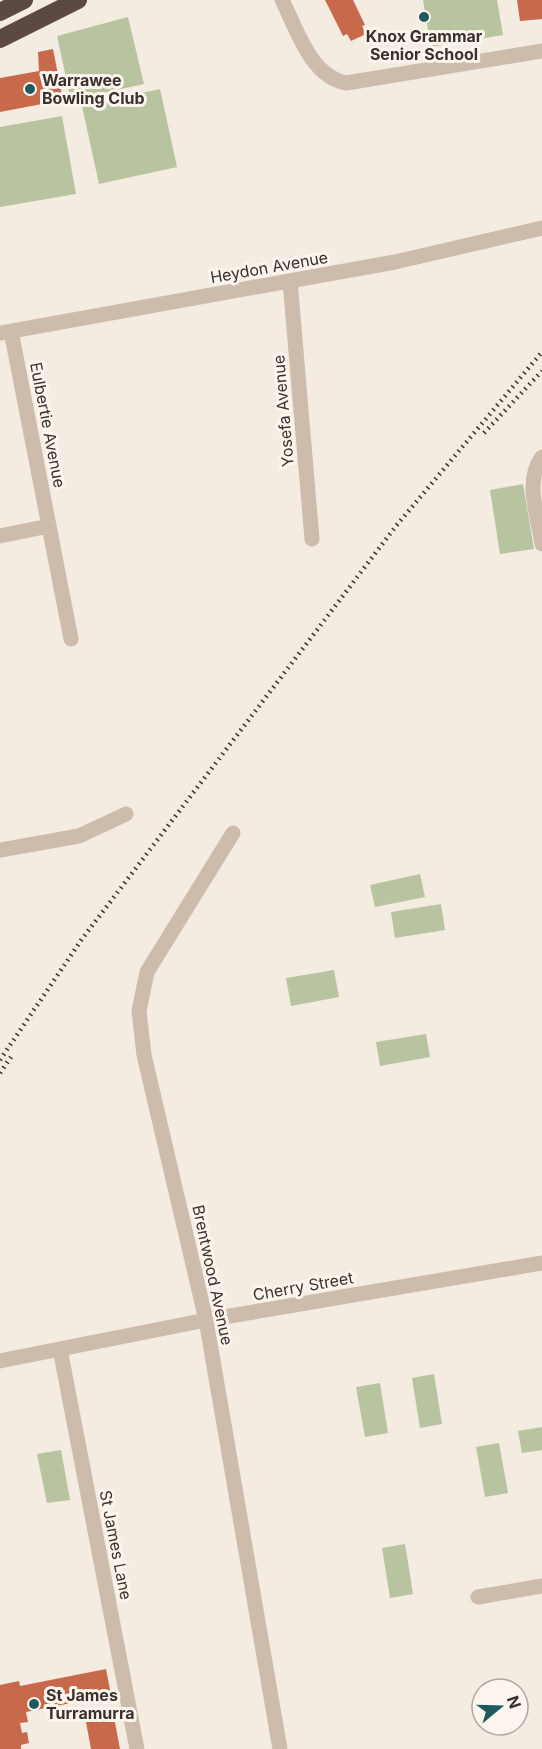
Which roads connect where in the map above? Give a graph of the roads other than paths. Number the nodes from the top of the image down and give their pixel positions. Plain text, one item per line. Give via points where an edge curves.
1 (24, 0) edge
2 (78, 0) edge
3 (282, 0) edge
4 (0, 12) edge
5 (0, 39) edge
6 (542, 51) edge
7 (542, 228) edge
8 (290, 281) junction
9 (5, 332) edge
10 (538, 461) edge
11 (49, 526) junction
12 (0, 536) edge
13 (312, 539) dead end
14 (542, 544) edge
15 (71, 639) dead end
16 (126, 814) dead end
17 (233, 832) dead end
18 (0, 850) edge
19 (542, 1263) edge
20 (206, 1320) junction
21 (60, 1349) junction
22 (0, 1360) edge
23 (542, 1586) edge
24 (478, 1597) dead end
25 (136, 1749) edge
26 (280, 1749) edge

1 - 4 highway
2 - 5 highway
3 - 6 street via 316,64 333,81 360,82
7 - 8 street, Heydon Avenue via 395,262
8 - 9 street, Heydon Avenue
8 - 13 street, Yosefa Avenue
9 - 11 street, Eulbertie Avenue
10 - 14 street via 533,485
11 - 12 street
11 - 15 street, Eulbertie Avenue
16 - 18 street via 79,836
17 - 20 street, Brentwood Avenue via 147,972 139,1011 144,1055
19 - 20 street, Cherry Street
20 - 21 street, Cherry Street
20 - 26 street, Brentwood Avenue
21 - 22 street, Cherry Street
21 - 25 street, St James Lane
23 - 24 street

